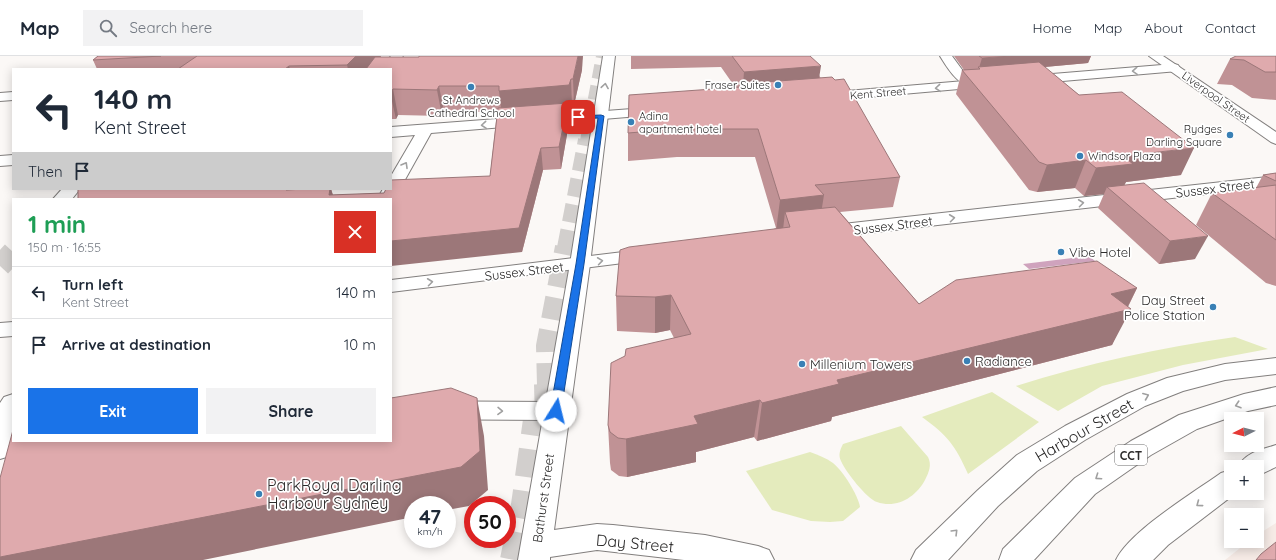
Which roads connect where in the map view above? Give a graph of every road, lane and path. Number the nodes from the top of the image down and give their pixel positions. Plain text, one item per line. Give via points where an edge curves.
1 (609, 56) edge
2 (946, 56) edge
3 (1155, 56) edge
4 (409, 61) edge
5 (392, 62) edge
6 (1174, 68) junction
7 (1015, 81) edge
8 (999, 82) edge
9 (975, 84) junction
10 (12, 96) edge
11 (0, 97) edge
12 (812, 98) edge
13 (673, 110) edge
14 (601, 116) junction
15 (426, 129) junction
16 (392, 132) edge
17 (1276, 139) edge
18 (12, 160) edge
19 (0, 161) edge
20 (1276, 181) edge
21 (392, 188) edge
22 (70, 190) edge
23 (63, 198) edge
24 (806, 234) edge
25 (666, 252) edge
26 (580, 264) junction
27 (392, 286) edge
28 (12, 329) edge
29 (0, 330) edge
30 (1276, 366) edge
31 (1276, 396) edge
32 (12, 407) edge
33 (392, 410) edge
34 (556, 411) junction
35 (0, 449) edge
36 (1276, 456) edge
37 (1264, 460) edge
38 (1224, 486) edge
39 (535, 553) edge
40 (1014, 559) dead end
41 (758, 560) edge
42 (927, 560) edge
43 (1132, 560) edge

14 -> 1 main road, Bathurst Street
2 - 9 main road via 958,74
3 - 6 main road, Liverpool Street
4 - 5 main road
6 -> 7 main road
6 - 17 main road, Liverpool Street
8 - 9 main road, Kent Street
9 -> 12 main road, Kent Street
10 - 11 main road
13 - 14 main road
14 -> 15 main road
14 - 26 main road, Bathurst Street
15 - 16 main road
21 -> 15 main road
18 - 19 main road
24 -> 20 main road, Sussex Street
22 - 23 main road
26 -> 25 main road, Sussex Street
27 -> 26 main road, Sussex Street
26 - 34 main road, Bathurst Street
28 - 29 main road
42 -> 30 main road, Harbour Street via 988,498 1027,463 1075,432 1136,400 1176,384 1225,372
31 -> 40 main road, CCT via 1244,403 1188,422 1141,448 1085,486
32 - 35 main road
33 -> 34 main road
34 - 39 main road, Bathurst Street
36 - 37 main road
38 -> 43 main road via 1157,536
39 - 41 main road, Day Street via 598,537 705,549

